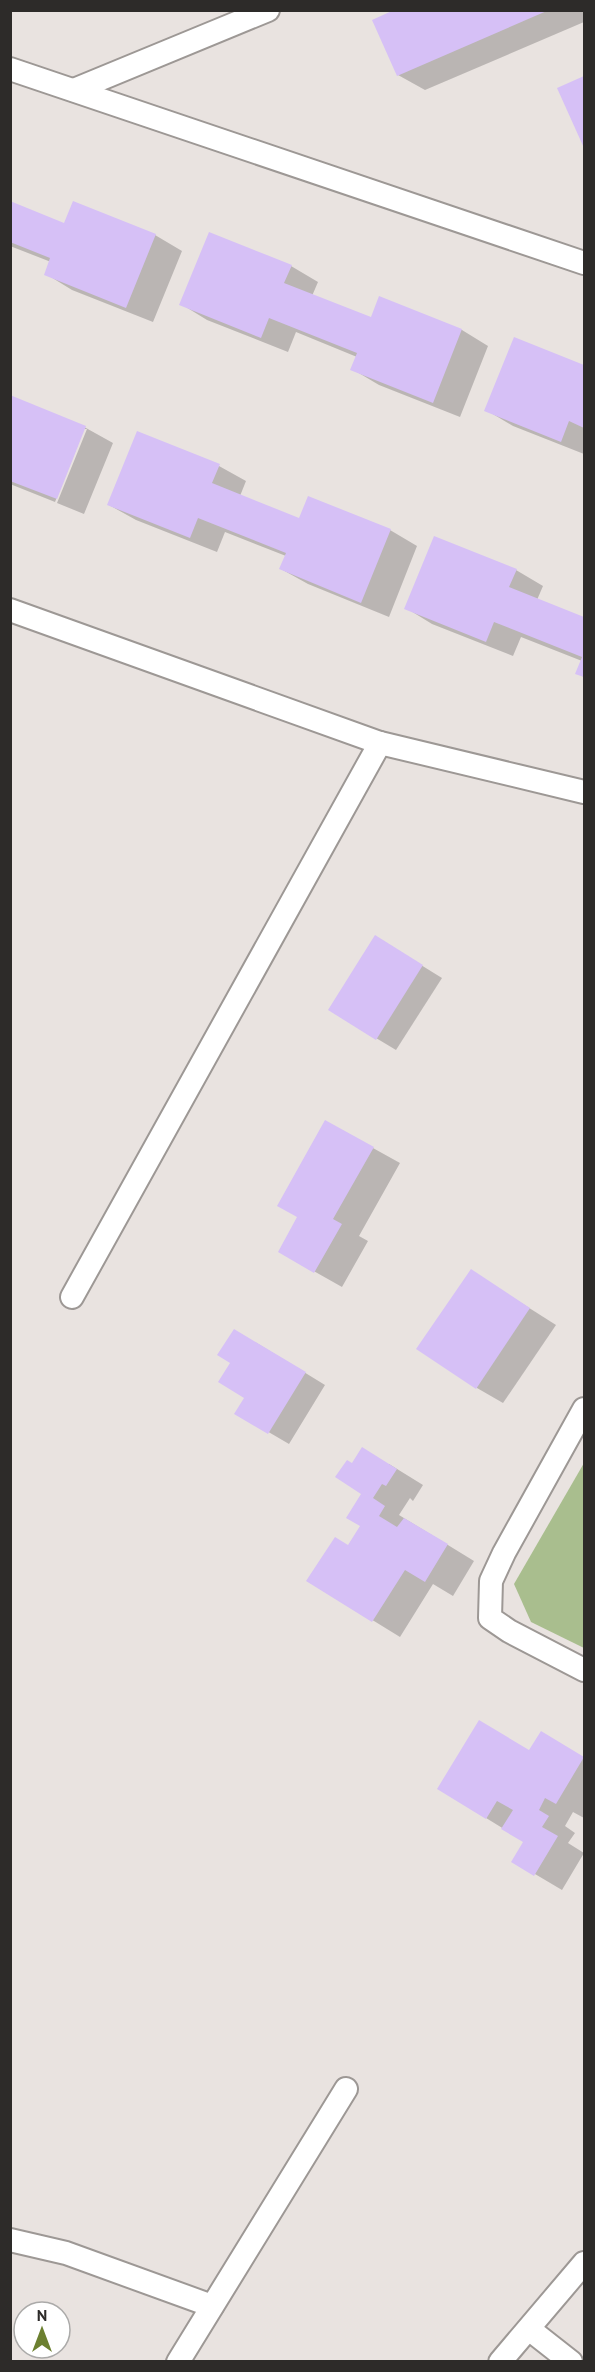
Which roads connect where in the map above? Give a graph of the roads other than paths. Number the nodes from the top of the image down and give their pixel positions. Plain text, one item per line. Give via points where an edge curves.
1 (268, 10) edge
2 (10, 69) edge
3 (74, 90) junction
4 (585, 263) edge
5 (10, 609) edge
6 (380, 743) junction
7 (585, 792) edge
8 (72, 1297) dead end
9 (585, 1408) edge
10 (585, 1670) edge
11 (346, 2089) dead end
12 (10, 2240) edge
13 (585, 2263) edge
14 (212, 2307) junction
15 (529, 2329) junction
16 (178, 2361) edge
17 (500, 2361) edge
18 (570, 2361) edge

1 - 3 lane
2 - 3 lane
3 - 4 lane
5 - 6 lane
6 - 7 lane
6 - 8 lane
9 - 10 lane via 491,1581 490,1618
11 - 14 lane
12 - 14 lane via 66,2253
13 - 15 lane
14 - 16 lane
15 - 17 lane
15 - 18 lane

